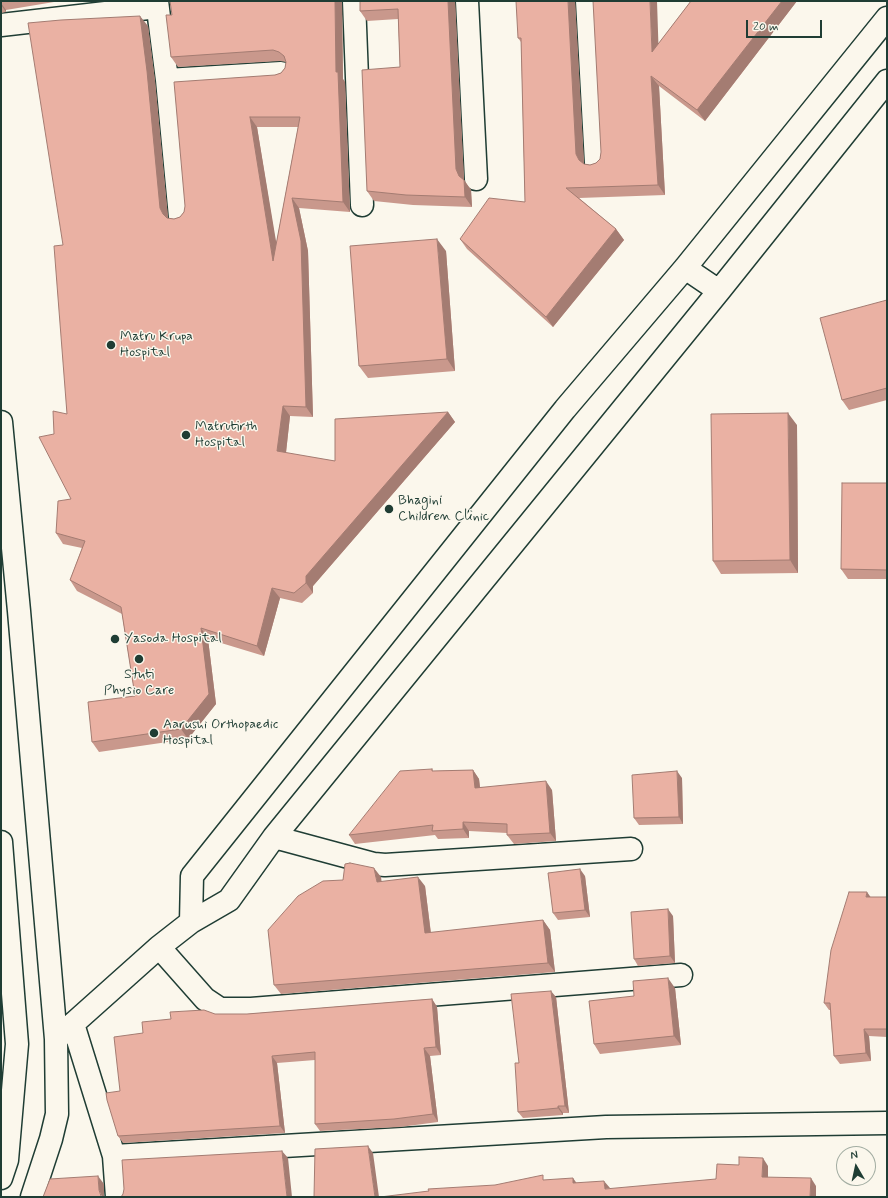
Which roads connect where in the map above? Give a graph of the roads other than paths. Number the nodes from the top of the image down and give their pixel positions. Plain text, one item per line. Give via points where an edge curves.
1 (354, 1) edge
2 (467, 1) edge
3 (587, 1) edge
4 (157, 4) edge
5 (887, 18) edge
6 (1, 25) edge
7 (281, 73) edge
8 (167, 80) junction
9 (887, 81) edge
10 (596, 164) edge
11 (476, 180) dead end
12 (362, 205) dead end
13 (180, 217) edge
14 (685, 268) junction
15 (719, 291) junction
16 (1, 422) edge
17 (274, 837) junction
18 (1, 842) edge
19 (631, 849) dead end
20 (191, 922) junction
21 (159, 947) junction
22 (681, 975) dead end
23 (73, 1024) junction
24 (56, 1039) junction
25 (887, 1123) edge
26 (114, 1156) junction
27 (1, 1178) edge
28 (32, 1197) edge
29 (117, 1197) edge

1 - 12 main road
2 - 11 main road
3 - 10 main road
4 - 6 main road
4 - 8 main road
5 - 14 main road
7 - 8 main road
8 - 13 main road
9 - 15 main road
14 - 15 main road
14 - 20 main road via 565,409 192,876
15 - 17 main road
16 - 24 main road
17 - 19 main road via 385,865
17 - 20 main road via 229,900
18 - 27 main road via 17,1044 7,1160
20 - 21 main road
21 - 22 main road via 205,999 220,1009 251,1009
21 - 23 main road
23 - 24 main road
23 - 26 main road
24 - 28 main road via 57,1114
25 - 26 main road via 606,1127
26 - 29 main road

